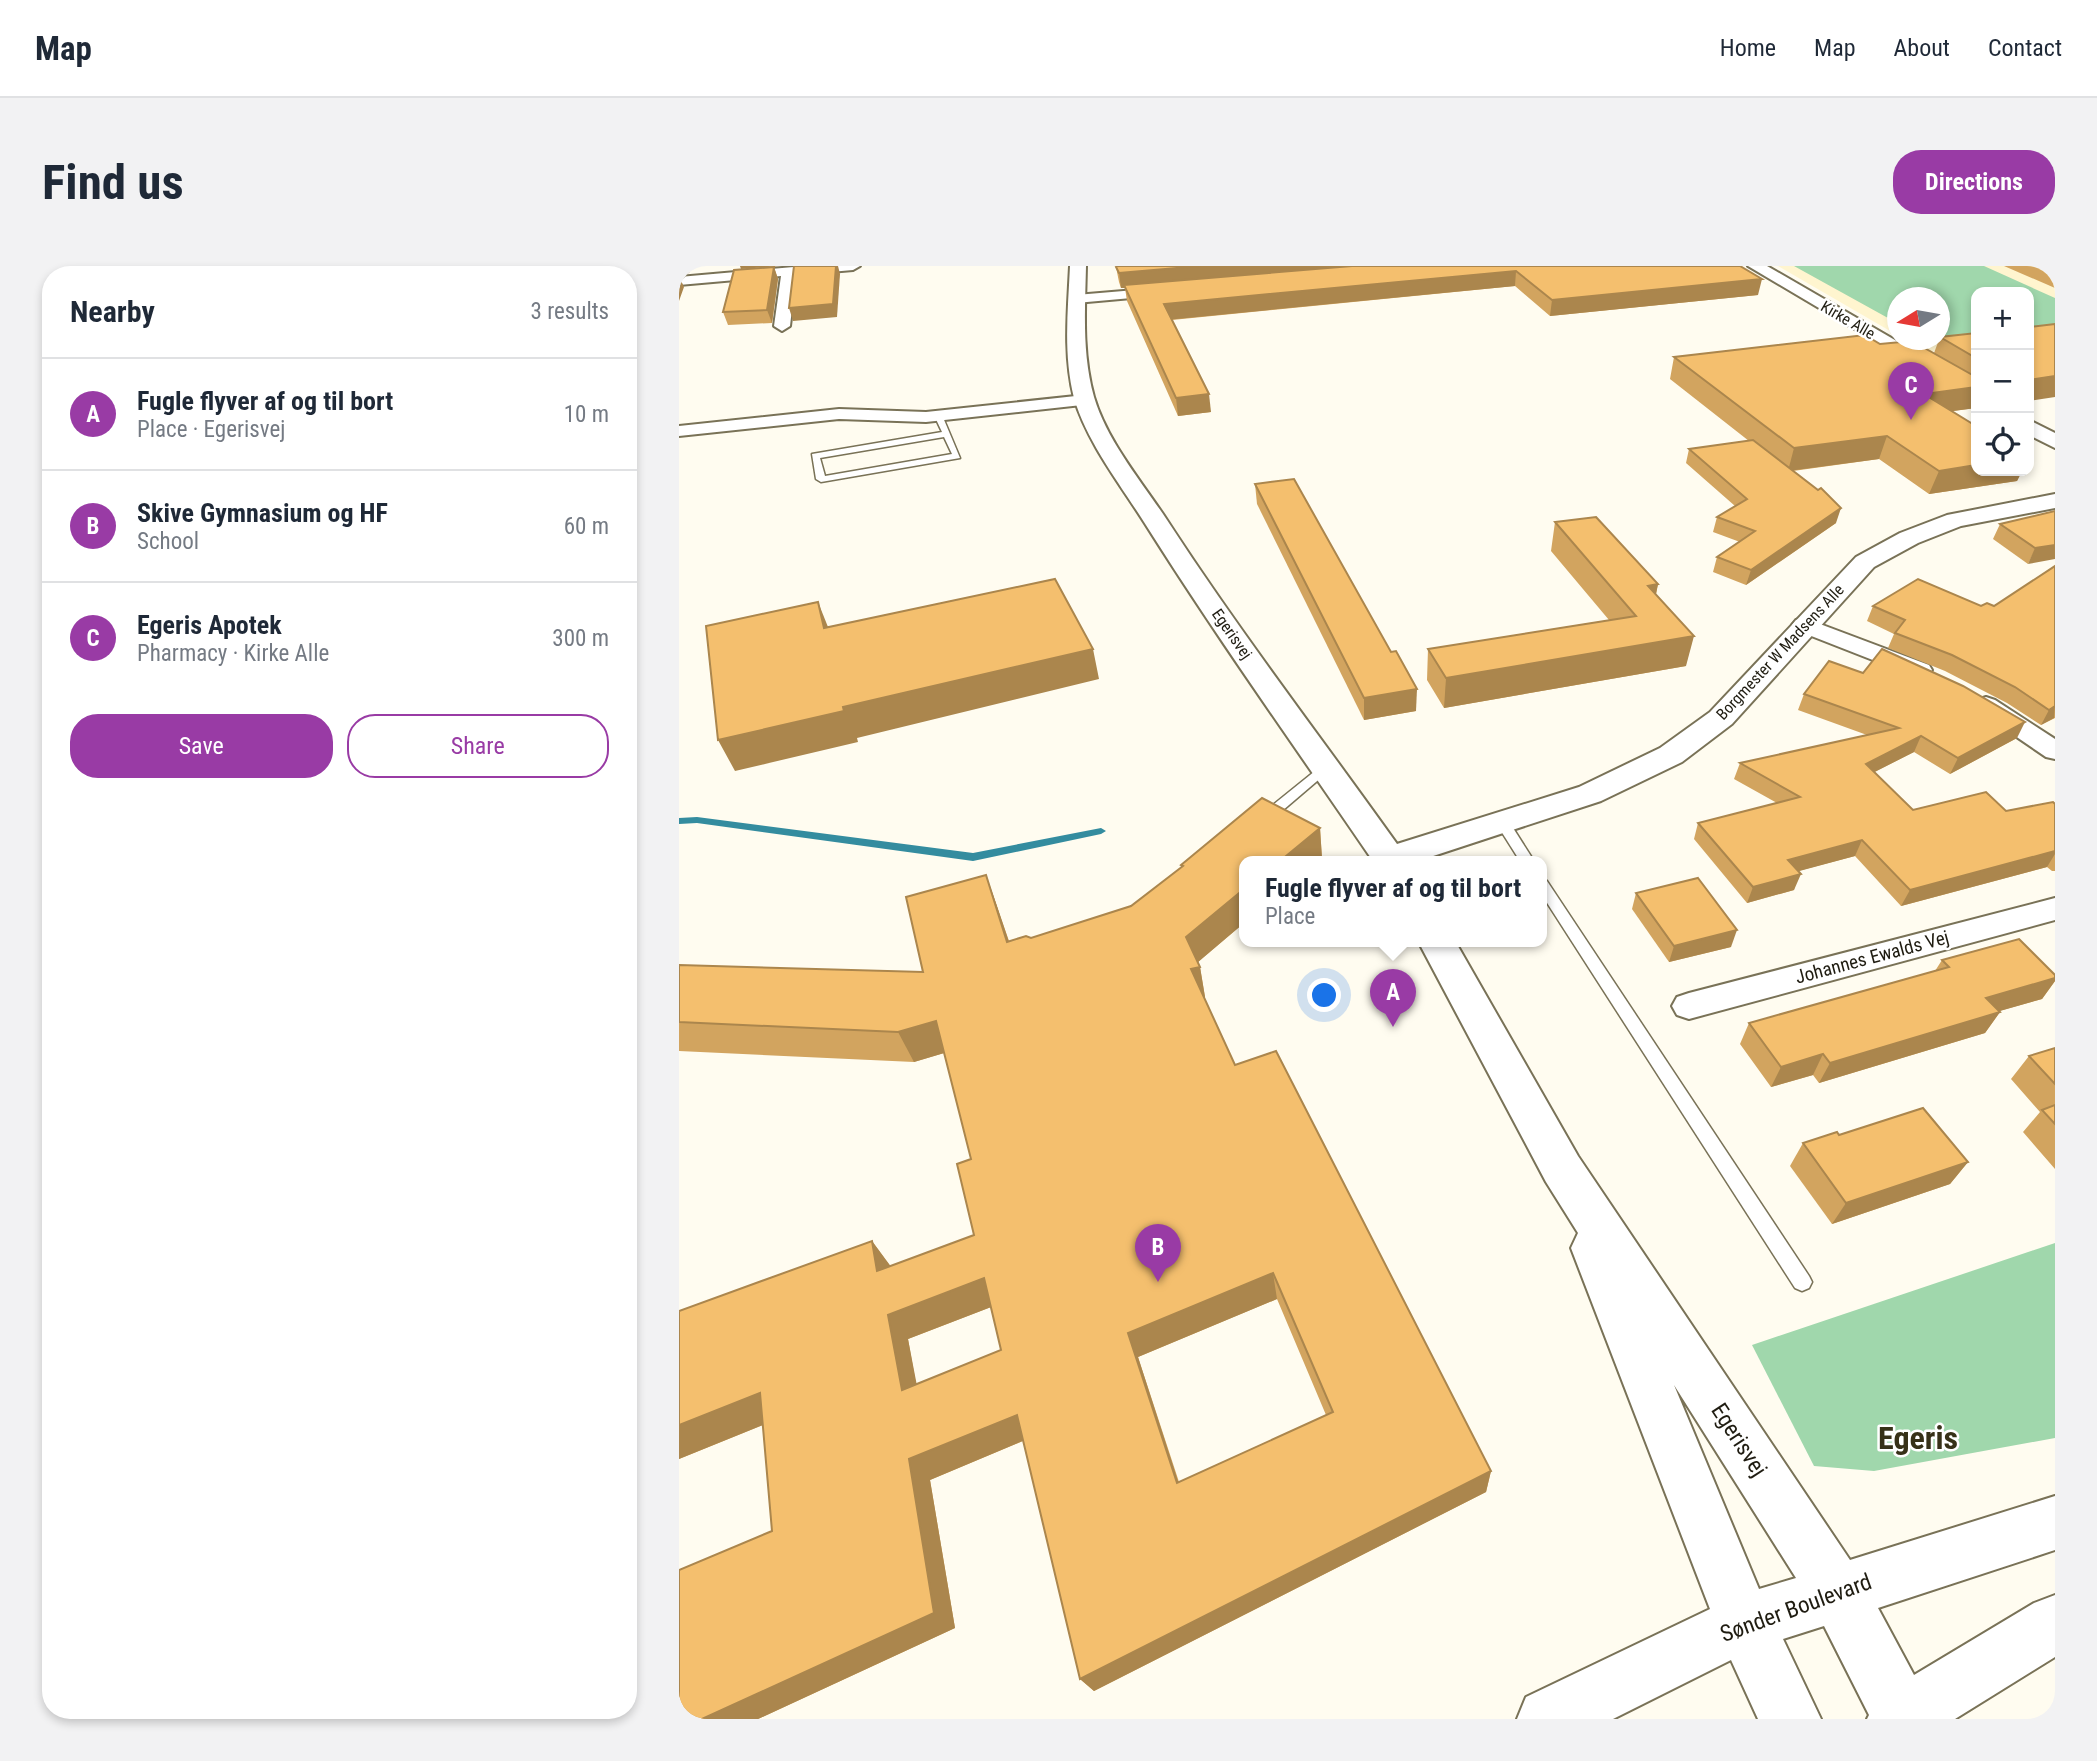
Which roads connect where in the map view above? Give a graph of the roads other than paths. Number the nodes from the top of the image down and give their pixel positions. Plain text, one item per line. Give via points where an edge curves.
1 (853, 266) edge
2 (1078, 266) edge
3 (1756, 266) edge
4 (789, 272) junction
5 (679, 281) edge
6 (1192, 289) edge
7 (1076, 299) junction
8 (782, 326) dead end
9 (1971, 393) edge
10 (1085, 400) junction
11 (938, 415) junction
12 (2034, 429) edge
13 (679, 430) edge
14 (947, 434) junction
15 (2055, 442) edge
16 (2055, 501) edge
17 (1804, 625) junction
18 (1938, 678) edge
19 (1960, 690) edge
20 (2055, 751) edge
21 (1325, 767) junction
22 (1503, 823) junction
23 (1248, 833) edge
24 (1388, 856) edge
25 (1399, 856) edge
26 (1524, 856) edge
27 (1547, 892) edge
28 (2055, 909) edge
29 (1439, 947) edge
30 (1689, 1006) dead end
31 (1563, 1168) junction
32 (1802, 1282) dead end
33 (2055, 1523) edge
34 (1837, 1591) junction
35 (1744, 1623) junction
36 (2055, 1624) edge
37 (1901, 1718) edge
38 (1548, 1719) edge
39 (1790, 1719) edge

1 - 4 street
2 - 7 street, Egerisvej
3 - 9 street, Kirke Alle
4 - 5 street
4 - 8 street
6 - 7 street
7 - 10 street, Egerisvej via 1075,342
10 - 11 street
10 - 21 street, Egerisvej via 1144,506
11 - 13 street via 839,414
11 - 14 lane
12 - 15 street
14 - 14 lane via 815,456 821,480 957,456
16 - 17 street, Borgmester W Madsens Alle via 1955,520 1909,538 1865,562
17 - 18 street
17 - 22 street, Borgmester W Madsens Alle via 1721,718 1671,755 1590,794
19 - 20 street
21 - 23 lane
21 - 24 street, Egerisvej
22 - 25 street, Borgmester W Madsens Alle
22 - 26 lane
27 - 32 lane
28 - 30 street, Johannes Ewalds Vej
29 - 31 street, Egerisvej
31 - 34 street, Egerisvej
31 - 35 street, Egerisvej
33 - 34 street, Sønder Boulevard
34 - 35 street, Sønder Boulevard
34 - 37 street, Egerisvej
35 - 38 street, Sønder Boulevard
35 - 39 street, Egerisvej
36 - 37 street

